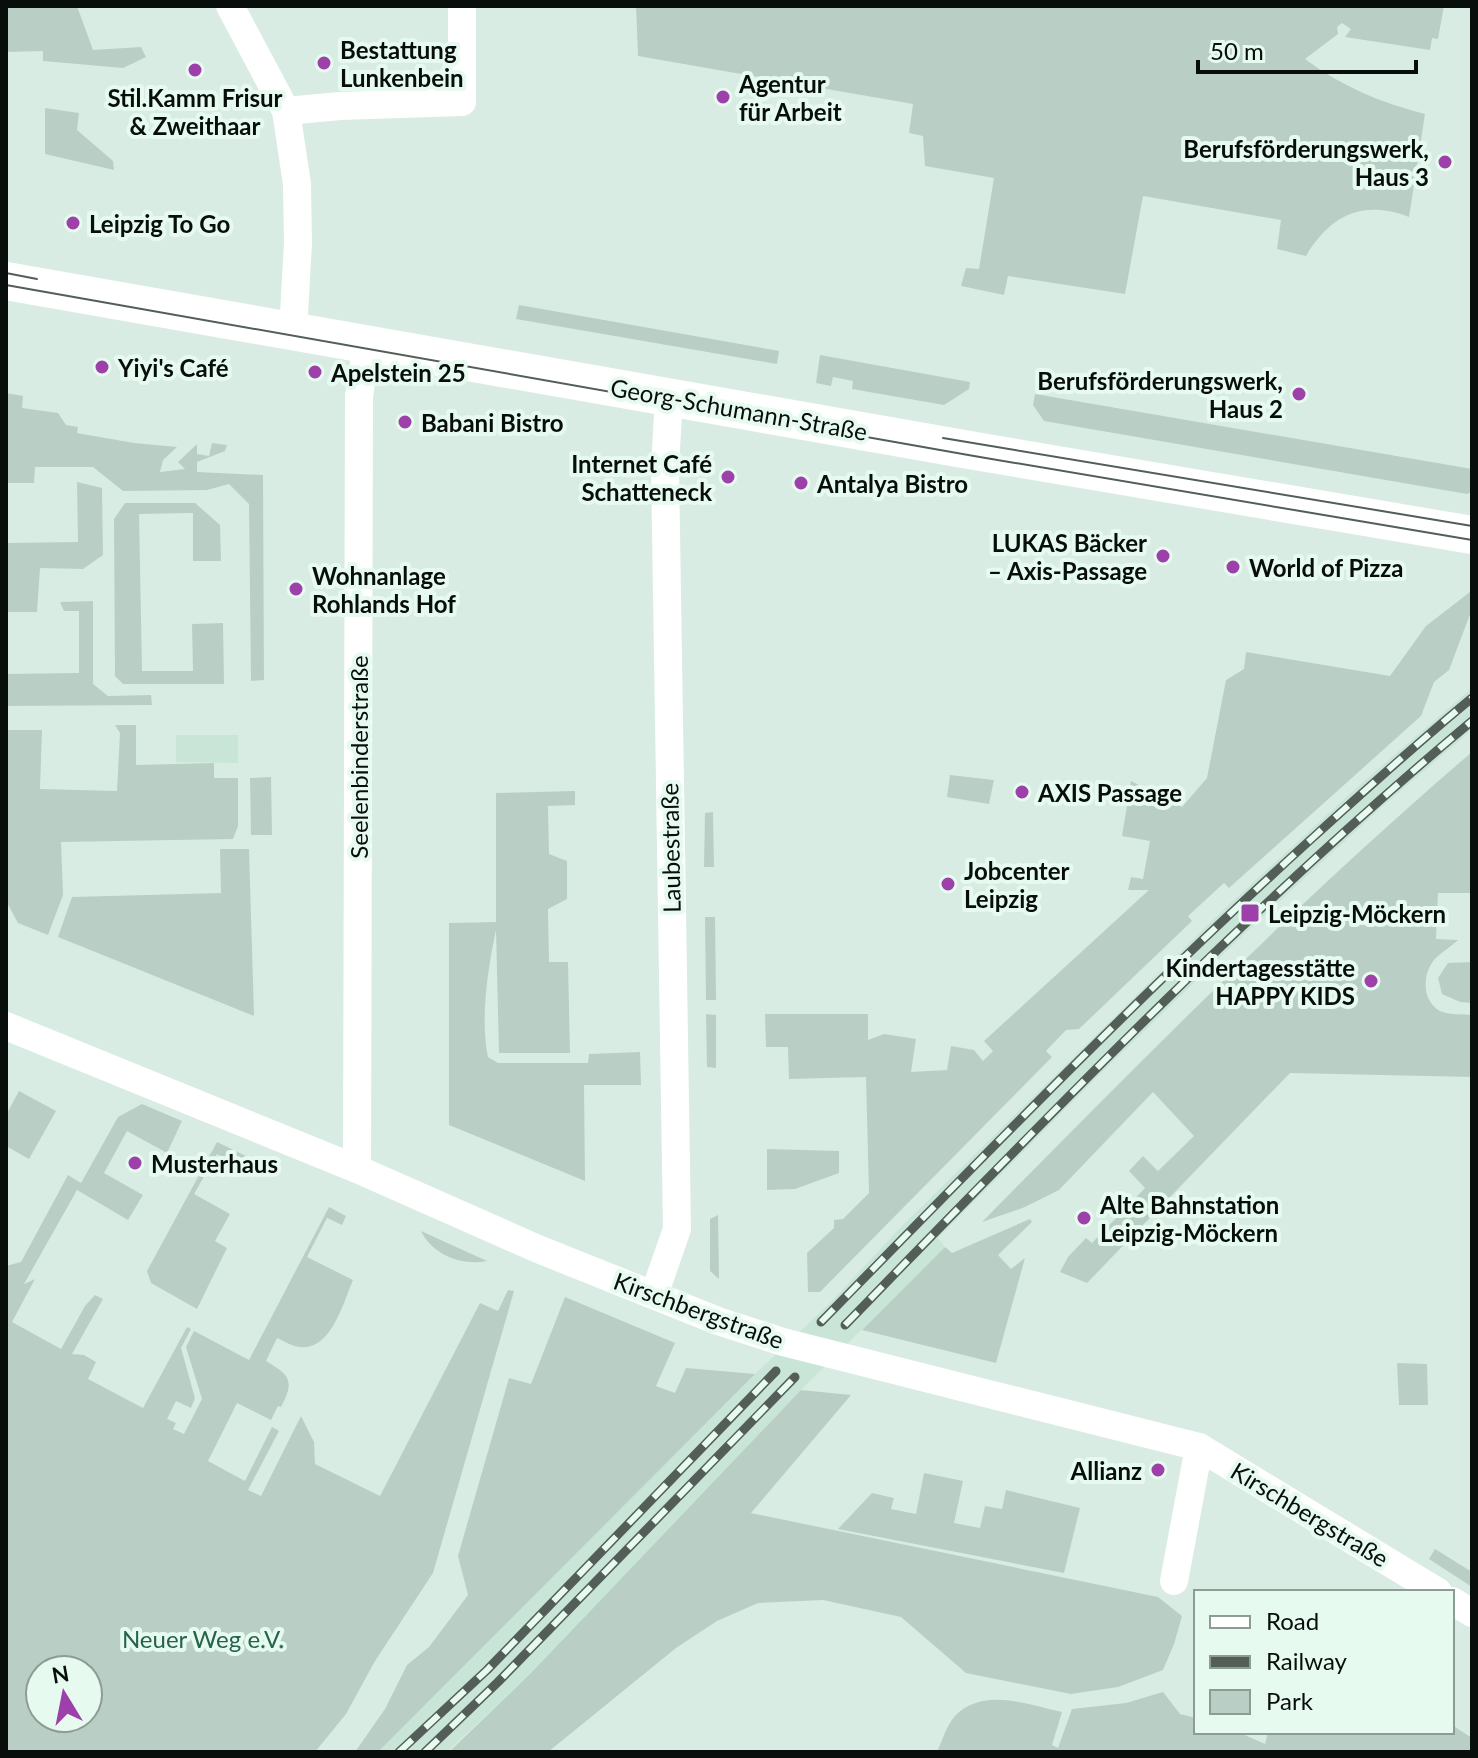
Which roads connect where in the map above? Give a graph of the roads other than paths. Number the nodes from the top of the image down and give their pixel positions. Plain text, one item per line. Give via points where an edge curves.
1 (230, 6) edge
2 (462, 6) edge
3 (286, 111) junction
4 (6, 281) edge
5 (293, 332) junction
6 (367, 345) junction
7 (669, 397) junction
8 (1472, 535) edge
9 (6, 1026) edge
10 (357, 1169) junction
11 (654, 1295) junction
12 (1199, 1447) junction
13 (1174, 1581) dead end
14 (1435, 1590) edge
15 (1454, 1602) edge
16 (1472, 1613) edge

1 - 3 street
2 - 3 street via 462,102
3 - 5 street via 297,184
4 - 5 main road, Georg-Schumann-Straße
5 - 6 main road, Georg-Schumann-Straße
6 - 7 main road, Georg-Schumann-Straße
6 - 10 street, Seelenbinderstraße via 359,396
7 - 8 main road, Georg-Schumann-Straße
7 - 11 street, Laubestraße via 665,467 677,1229
9 - 10 street, Kirschbergstraße
10 - 11 street, Kirschbergstraße
11 - 12 street, Kirschbergstraße via 783,1342
12 - 13 street
12 - 14 street, Kirschbergstraße
15 - 16 street

